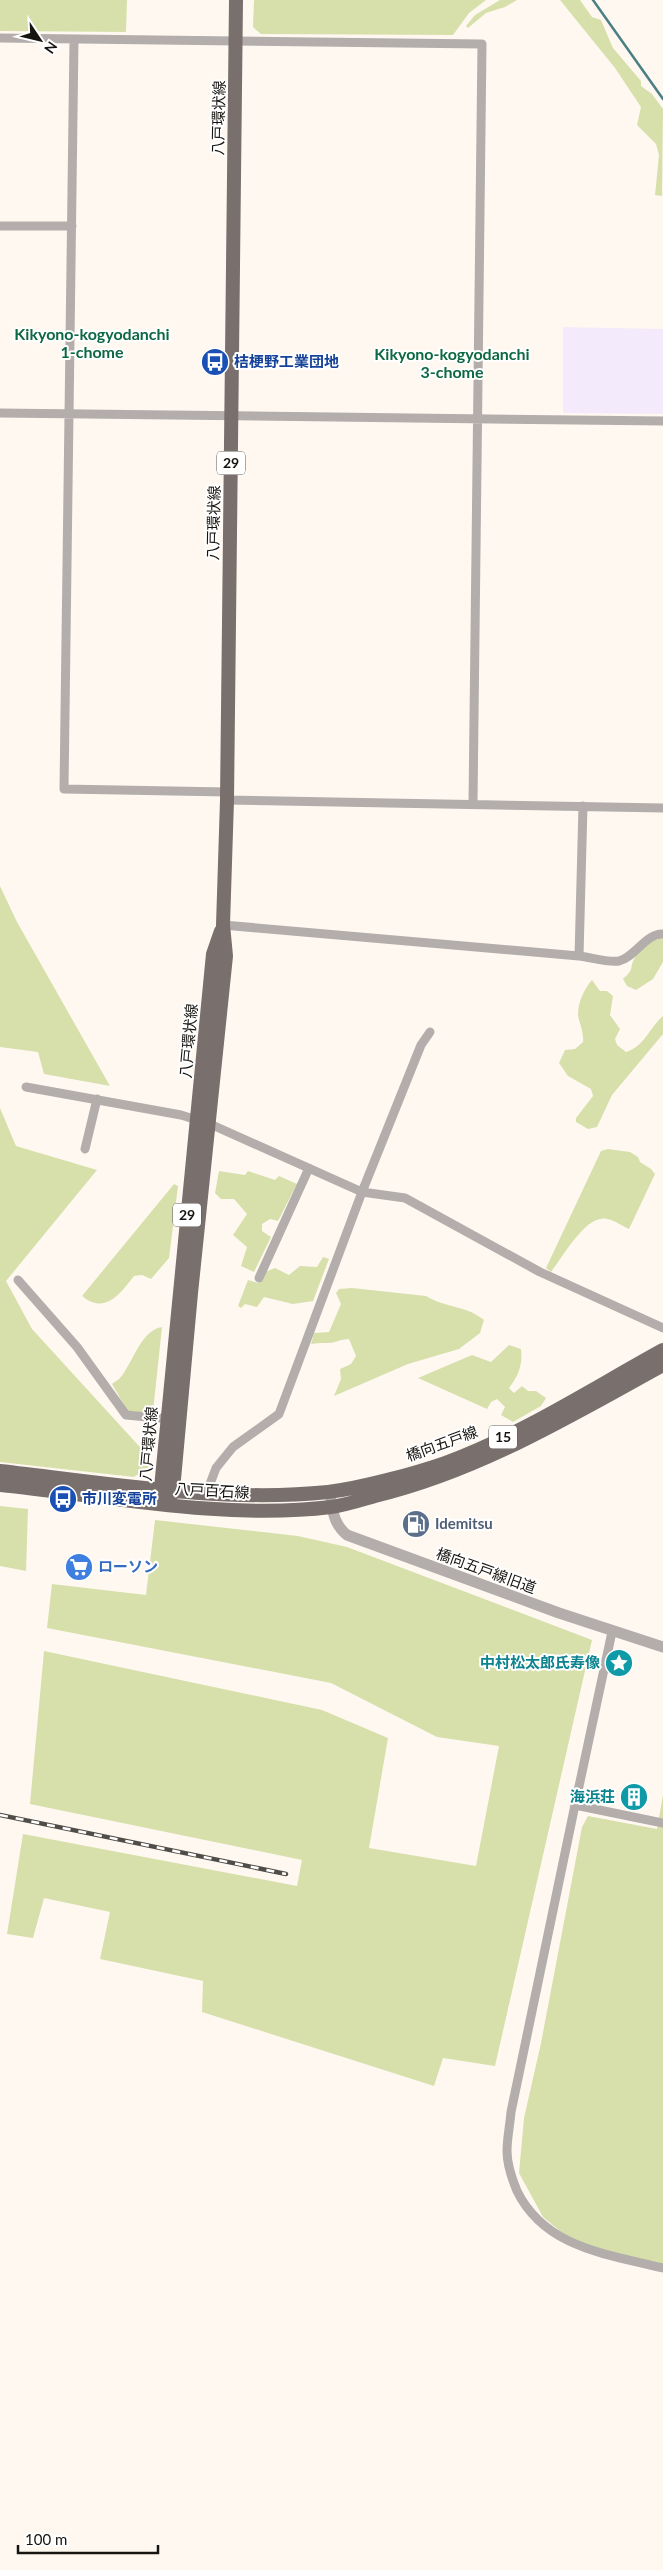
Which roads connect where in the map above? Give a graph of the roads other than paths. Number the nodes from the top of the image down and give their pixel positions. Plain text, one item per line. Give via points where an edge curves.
1 (236, 0) edge
2 (0, 38) edge
3 (74, 40) junction
4 (236, 41) junction
5 (0, 226) edge
6 (72, 226) junction
7 (0, 413) edge
8 (69, 414) junction
9 (232, 414) junction
10 (478, 417) junction
11 (663, 421) edge
12 (227, 796) junction
13 (473, 803) junction
14 (583, 806) junction
15 (663, 808) edge
16 (223, 925) junction
17 (663, 934) edge
18 (579, 956) junction
19 (430, 1032) dead end
20 (26, 1087) dead end
21 (97, 1099) junction
22 (204, 1122) junction
23 (85, 1148) dead end
24 (309, 1168) junction
25 (362, 1192) junction
26 (259, 1278) dead end
27 (18, 1280) dead end
28 (663, 1328) edge
29 (663, 1350) edge
30 (663, 1365) edge
31 (168, 1419) junction
32 (0, 1472) edge
33 (0, 1485) edge
34 (167, 1489) junction
35 (329, 1491) junction
36 (207, 1492) junction
37 (168, 1504) junction
38 (332, 1507) junction
39 (612, 1632) junction
40 (663, 1647) edge
41 (575, 1805) junction
42 (663, 1823) edge
43 (663, 2268) edge

1 - 4 main road, 八戸環状線 / 29
2 - 3 street
3 - 4 street
3 - 6 street
4 - 9 main road, 八戸環状線 / 29
4 - 10 street via 482,44
5 - 6 street
6 - 8 street
7 - 8 street
8 - 9 street
8 - 12 street via 64,789
9 - 10 street
9 - 12 main road, 八戸環状線 / 29
10 - 11 street
10 - 13 street
12 - 13 street
12 - 16 main road, 八戸環状線 / 29
13 - 14 street
14 - 15 street
14 - 18 street
16 - 18 street
16 - 22 main road, 八戸環状線 / 29 via 213,954
17 - 18 street via 649,939 631,956 618,962
19 - 25 street via 421,1045
20 - 21 street
21 - 22 street
21 - 23 street
22 - 24 street
22 - 31 main road, 八戸環状線 / 29
22 - 34 main road, 八戸環状線 / 29 via 191,1293
24 - 25 street
24 - 26 street
25 - 28 street via 405,1198 540,1272
25 - 36 street via 279,1414 233,1447 216,1468
27 - 31 street via 77,1347 126,1415
29 - 35 main road, 橋向五戸線 / 15 via 479,1449 408,1474
30 - 38 main road, 橋向五戸線 / 15 via 473,1465 416,1486
31 - 34 main road, 八戸環状線 / 29
32 - 34 main road, 八戸百石線
33 - 37 main road, 八戸百石線
34 - 36 main road, 八戸百石線
34 - 37 main road, 八戸環状線 / 29
35 - 36 main road, 八戸百石線 via 278,1495
35 - 38 street, 橋向五戸線旧道
37 - 38 main road, 八戸百石線 via 243,1509
38 - 39 street, 橋向五戸線旧道 via 339,1529 347,1535
39 - 40 street, 橋向五戸線旧道
39 - 41 street
41 - 42 street
41 - 43 street via 512,2112 507,2151 512,2180 526,2209 553,2234 578,2246

